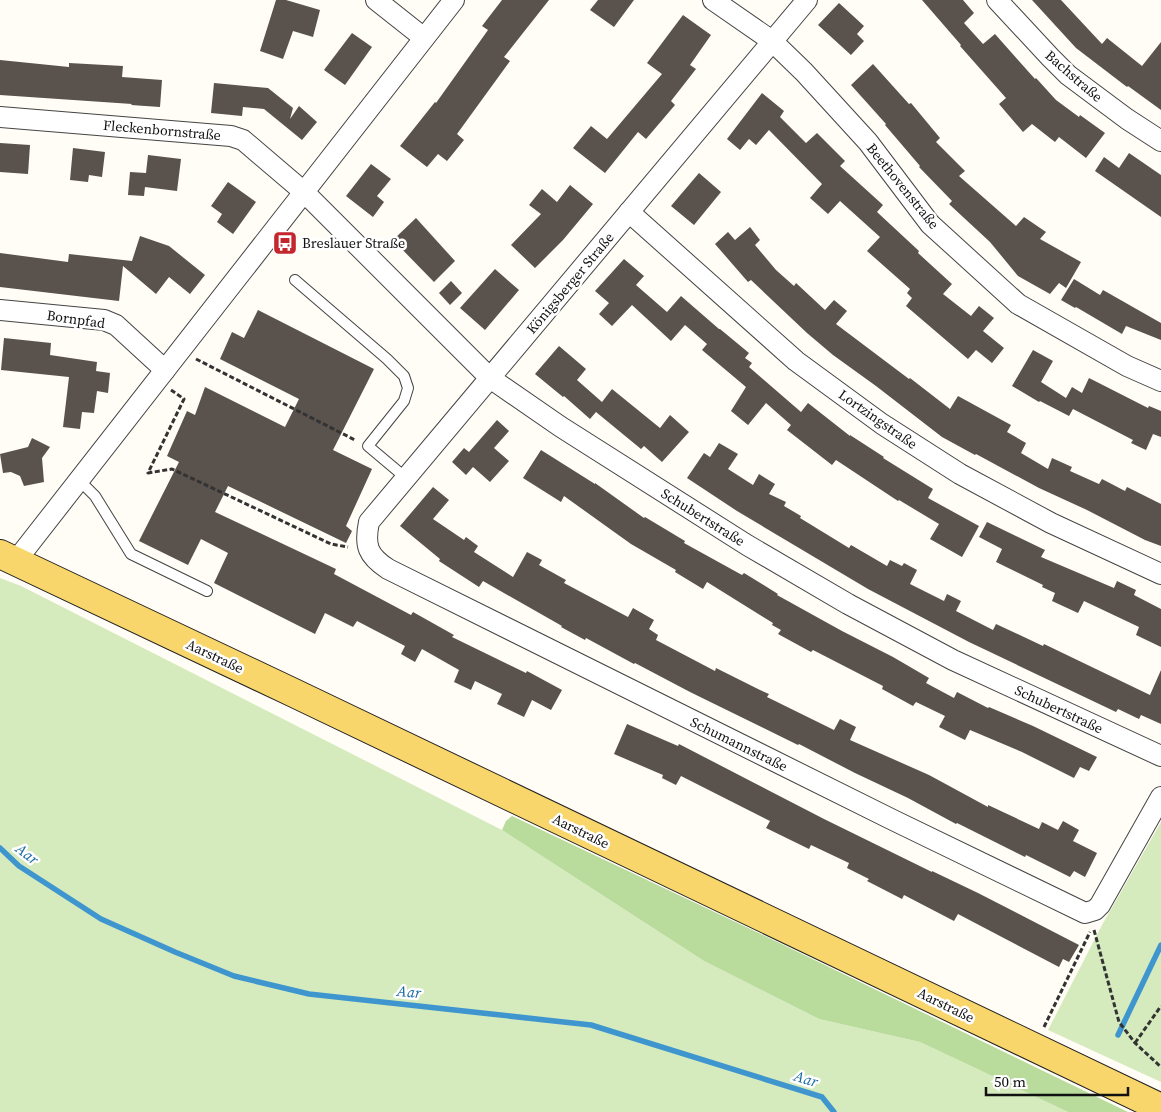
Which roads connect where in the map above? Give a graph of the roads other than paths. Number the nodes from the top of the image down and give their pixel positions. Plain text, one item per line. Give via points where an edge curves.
1 (376, 0) edge
2 (454, 0) edge
3 (713, 0) edge
4 (807, 0) edge
5 (997, 0) edge
6 (424, 38) junction
7 (772, 41) junction
8 (0, 117) edge
9 (1161, 140) edge
10 (304, 192) junction
11 (629, 212) junction
12 (295, 280) dead end
13 (0, 310) edge
14 (160, 376) junction
15 (490, 378) junction
16 (1161, 381) edge
17 (406, 478) junction
18 (79, 480) junction
19 (7, 558) edge
20 (388, 569) joint
21 (1161, 574) edge
22 (208, 591) dead end
23 (1161, 756) edge
24 (1161, 797) edge
25 (1161, 1108) edge

1 - 6 street
2 - 6 street
3 - 7 street, Beethovenstraße
4 - 7 street, Königsberger Straße
5 - 9 street, Bachstraße via 1068,75 1127,120
6 - 10 street
7 - 11 street, Königsberger Straße
7 - 16 street, Beethovenstraße via 868,142 930,224 1018,304
8 - 10 street, Fleckenbornstraße via 231,136 243,140
10 - 14 street
10 - 15 street, Schubertstraße
11 - 15 street, Königsberger Straße
11 - 21 street, Lortzingstraße via 796,361 882,424 960,474 1051,523
12 - 17 lane via 404,376 408,388 404,402 368,446
13 - 14 street, Bornpfad via 104,320 116,325
14 - 18 street
15 - 17 street, Königsberger Straße
15 - 23 street, Schubertstraße via 561,428 747,545 848,604 953,660
17 - 20 street, Königsberger Straße via 369,522 366,536 376,562
18 - 19 street
18 - 22 lane via 95,496 131,554
19 - 25 main road, Aarstraße
20 - 24 street, Schumannstraße via 1085,913 1100,905

